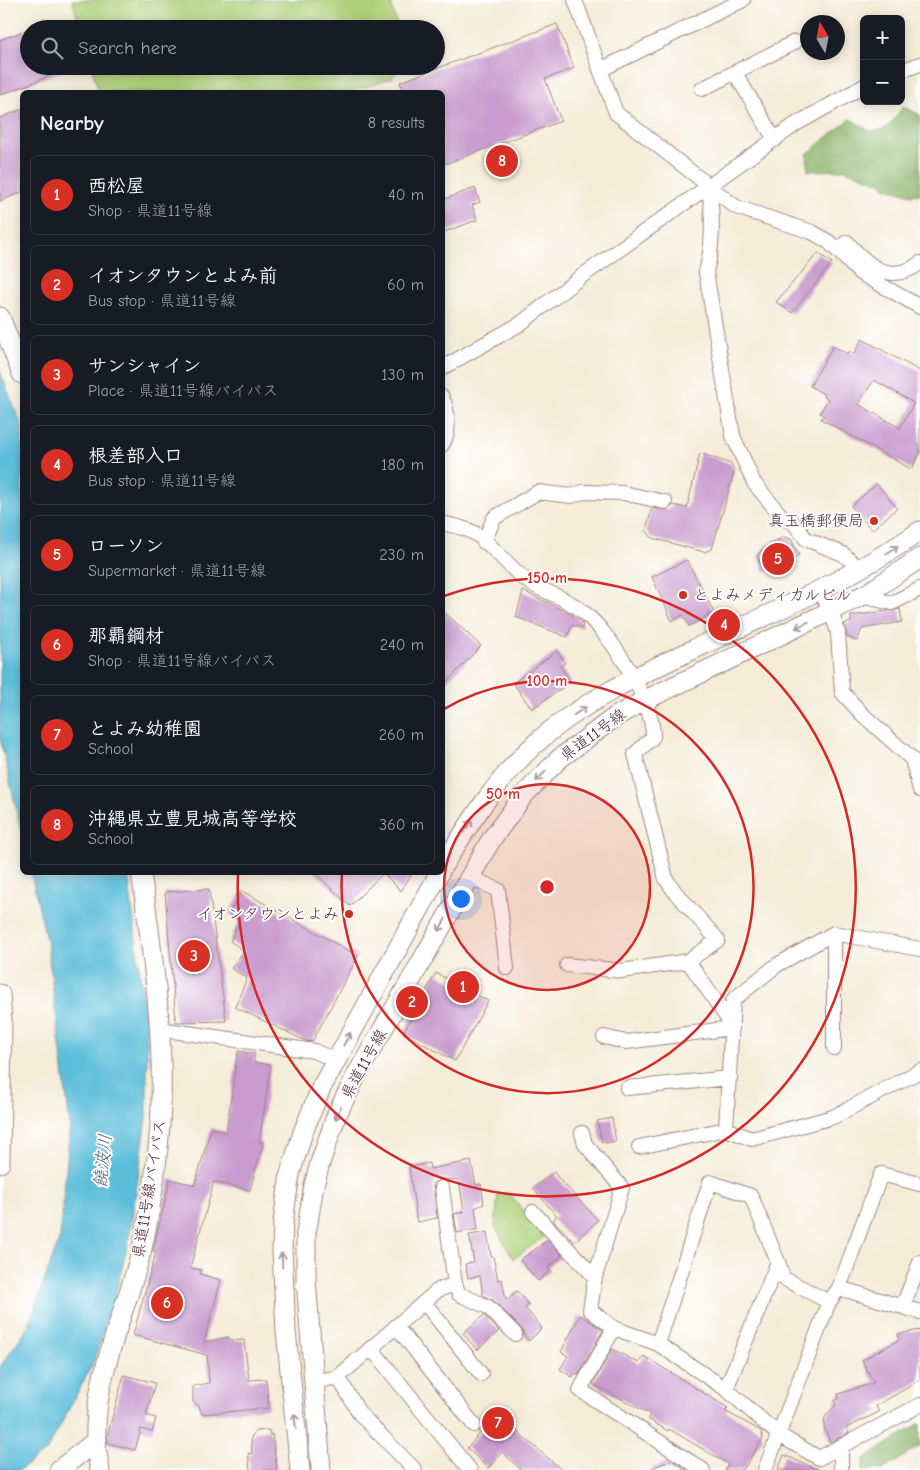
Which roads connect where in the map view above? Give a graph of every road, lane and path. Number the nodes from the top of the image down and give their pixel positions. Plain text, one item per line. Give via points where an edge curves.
1 (743, 0) edge
2 (578, 1) edge
3 (795, 42) dead end
4 (920, 64) edge
5 (600, 70) junction
6 (905, 70) edge
7 (735, 73) junction
8 (860, 88) edge
9 (702, 89) dead end
10 (775, 140) junction
11 (709, 187) junction
12 (837, 250) junction
13 (920, 263) edge
14 (920, 307) edge
15 (0, 318) edge
16 (445, 366) edge
17 (20, 369) edge
18 (445, 404) edge
19 (445, 440) edge
20 (665, 502) dead end
21 (445, 524) edge
22 (920, 531) edge
23 (484, 542) junction
24 (920, 558) edge
25 (861, 570) junction
26 (920, 589) edge
27 (820, 591) junction
28 (861, 596) junction
29 (831, 611) junction
30 (634, 678) junction
31 (645, 700) junction
32 (916, 758) edge
33 (920, 790) edge
34 (445, 862) edge
35 (141, 875) edge
36 (438, 875) edge
37 (469, 877) junction
38 (834, 934) junction
39 (920, 949) edge
40 (688, 962) junction
41 (566, 965) dead end
42 (507, 968) dead end
43 (0, 994) edge
44 (732, 1026) junction
45 (160, 1029) junction
46 (604, 1037) dead end
47 (834, 1048) dead end
48 (336, 1060) junction
49 (920, 1071) edge
50 (730, 1078) junction
51 (627, 1088) dead end
52 (726, 1129) junction
53 (582, 1133) dead end
54 (638, 1147) dead end
55 (0, 1163) edge
56 (920, 1184) edge
57 (442, 1188) dead end
58 (533, 1212) dead end
59 (778, 1262) junction
60 (920, 1262) edge
61 (595, 1277) junction
62 (455, 1284) junction
63 (839, 1288) junction
64 (424, 1302) junction
65 (829, 1302) junction
66 (903, 1306) junction
67 (920, 1312) edge
68 (396, 1326) junction
69 (614, 1328) junction
70 (515, 1334) dead end
71 (658, 1344) junction
72 (371, 1348) junction
73 (481, 1374) dead end
74 (338, 1377) junction
75 (314, 1382) junction
76 (726, 1389) junction
77 (920, 1406) edge
78 (474, 1425) dead end
79 (780, 1436) junction
80 (97, 1440) junction
81 (841, 1446) junction
82 (59, 1470) edge
83 (100, 1470) edge
84 (300, 1470) edge
85 (321, 1470) edge
86 (415, 1470) edge
87 (470, 1470) edge
88 (703, 1470) edge
89 (765, 1470) edge
90 (841, 1470) edge

1 - 5 street
2 - 5 street
3 - 7 street
4 - 6 street
5 - 11 street via 616,113
7 - 9 street
7 - 10 street
8 - 10 street via 796,124
10 - 11 street
11 - 12 street via 736,206 812,232
11 - 16 street via 520,324
11 - 25 street via 711,255 706,272 733,436 754,483 784,519 793,522 806,539 843,554
12 - 13 street via 847,242 875,269 890,273 902,272
12 - 14 street via 860,273
15 - 17 main road
18 - 19 street
20 - 23 street via 623,493 583,492 571,496 538,492 494,518
21 - 23 street via 470,530
25 -> 22 main road, 県道11号線
23 - 30 street via 528,582 581,609 595,621
24 - 28 main road, 県道11号線
25 - 27 main road, 県道11号線
26 - 28 street via 892,603
27 - 29 street
27 - 30 main road, 県道11号線
28 - 29 main road, 県道11号線
29 -> 31 main road, 県道11号線
29 - 32 street via 838,633 842,692
30 - 31 street
34 -> 30 main road, 県道11号線 via 488,796 519,759 565,721
31 -> 37 main road, 県道11号線 via 587,737 535,782
31 - 40 street via 654,727 653,738 635,754 666,879 718,940
32 - 33 street
35 - 45 main road, 県道11号線バイパス
48 -> 36 main road, 県道11号線
37 - 42 street via 498,890
37 -> 75 main road, 県道11号線 via 356,1076 321,1160 310,1209 305,1257
38 - 39 street
38 - 44 street via 777,965 733,1000
38 - 47 street
40 - 41 street via 622,971
40 - 44 street
43 - 55 main road
44 - 46 street via 626,1042
44 - 50 street
45 - 48 street via 314,1051
45 - 80 main road, 県道11号線バイパス via 162,1076 153,1185 140,1255 98,1402
84 -> 48 main road, 県道11号線 via 286,1331 283,1222 296,1153 311,1110
49 - 52 street via 832,1117 752,1139
50 - 51 street
50 - 52 street
52 - 54 street
53 - 61 street via 584,1144 622,1188
56 - 63 street via 881,1174
57 - 62 street
58 - 61 street
59 - 65 street via 783,1278
59 - 71 street via 751,1196 710,1182
59 - 76 street
60 - 66 street
61 - 69 street via 590,1310
62 - 64 street via 438,1290
62 - 70 street via 459,1294 488,1307
63 - 65 street
63 - 66 street
64 - 68 street
64 - 73 street
65 - 79 street
66 - 67 street
68 - 72 street
68 - 78 street
69 - 71 street
69 - 88 street via 580,1390
71 - 76 street
72 - 74 street
72 - 87 street
74 - 75 street
74 - 86 street via 360,1414
75 - 85 main road, 県道11号線
76 - 79 street
77 - 81 street
79 - 81 street via 819,1458
79 - 89 street
80 - 82 main road
80 - 83 main road, 県道11号線バイパス
81 - 90 street

